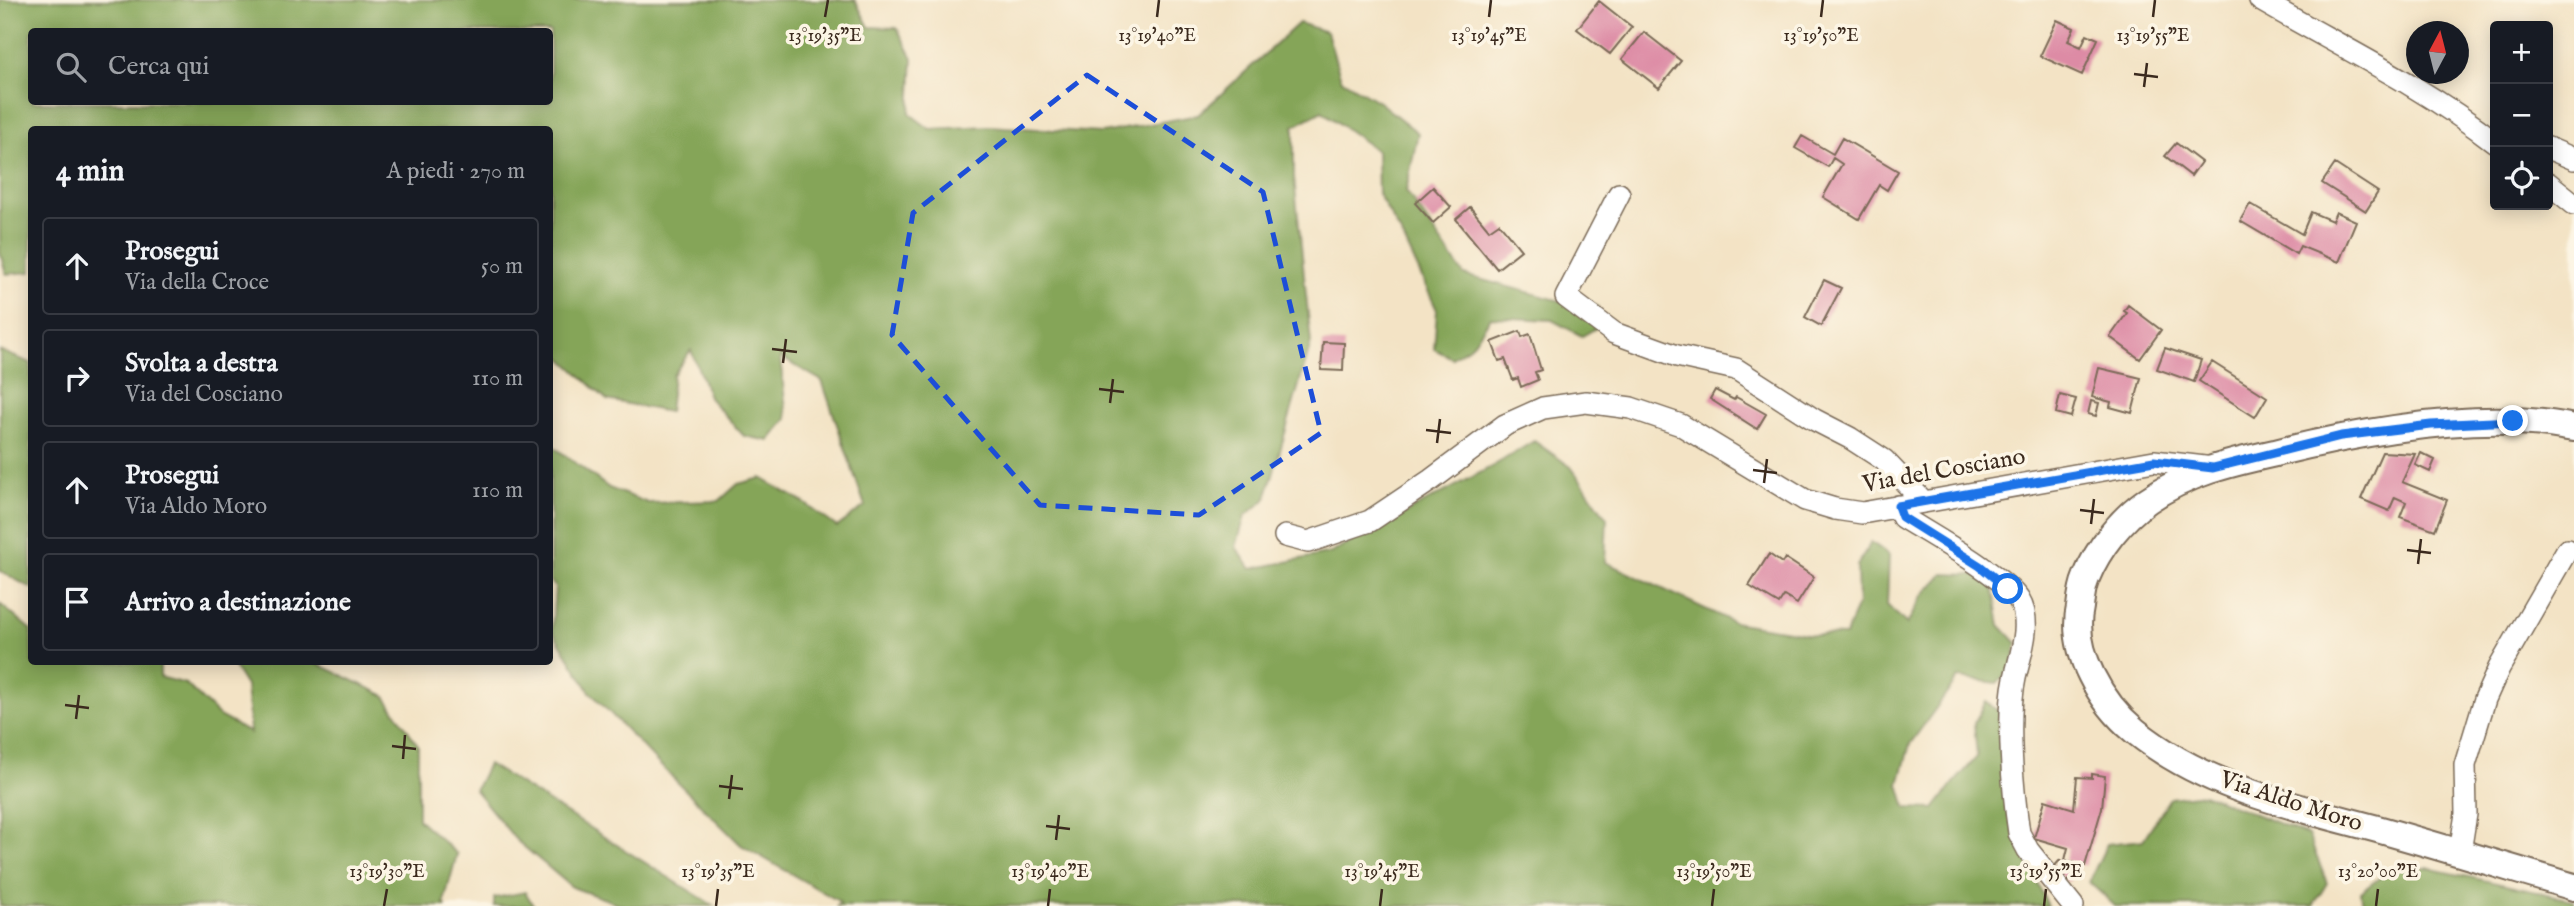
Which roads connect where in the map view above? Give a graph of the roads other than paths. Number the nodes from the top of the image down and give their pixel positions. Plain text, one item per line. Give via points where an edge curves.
1 (2260, 0) edge
2 (2468, 121) junction
3 (2490, 126) edge
4 (2490, 138) edge
5 (2553, 150) edge
6 (2574, 159) edge
7 (2553, 187) edge
8 (1619, 194) dead end
9 (2574, 204) edge
10 (2574, 428) edge
11 (2213, 468) junction
12 (1923, 501) junction
13 (1898, 506) junction
14 (1285, 536) dead end
15 (2567, 550) dead end
16 (2460, 852) junction
17 (2574, 887) edge
18 (2073, 906) edge

1 - 2 street
2 - 3 street
2 - 4 street
5 - 6 street
7 - 9 street
8 - 12 street via 1566,297 1614,332 1677,356 1736,369 1884,460
10 - 11 main road, Via Aldo Moro via 2513,421 2431,425 2341,436
11 - 12 street, Via del Cosciano via 2154,461
11 - 16 main road, Via Aldo Moro via 2146,501 2103,547 2085,579 2078,613 2080,638 2087,664 2107,703 2134,731 2178,761 2256,796
12 - 13 street, Via del Cosciano
13 - 14 street, Via del Cosciano via 1862,513 1805,500 1681,425 1631,408 1586,402 1543,408 1505,425 1370,521 1308,541
13 - 18 street via 1902,517 1980,566 2019,600 2025,627 2011,711 2019,833
15 - 16 street via 2485,699 2465,765 2466,814
16 - 17 main road, Via Aldo Moro

